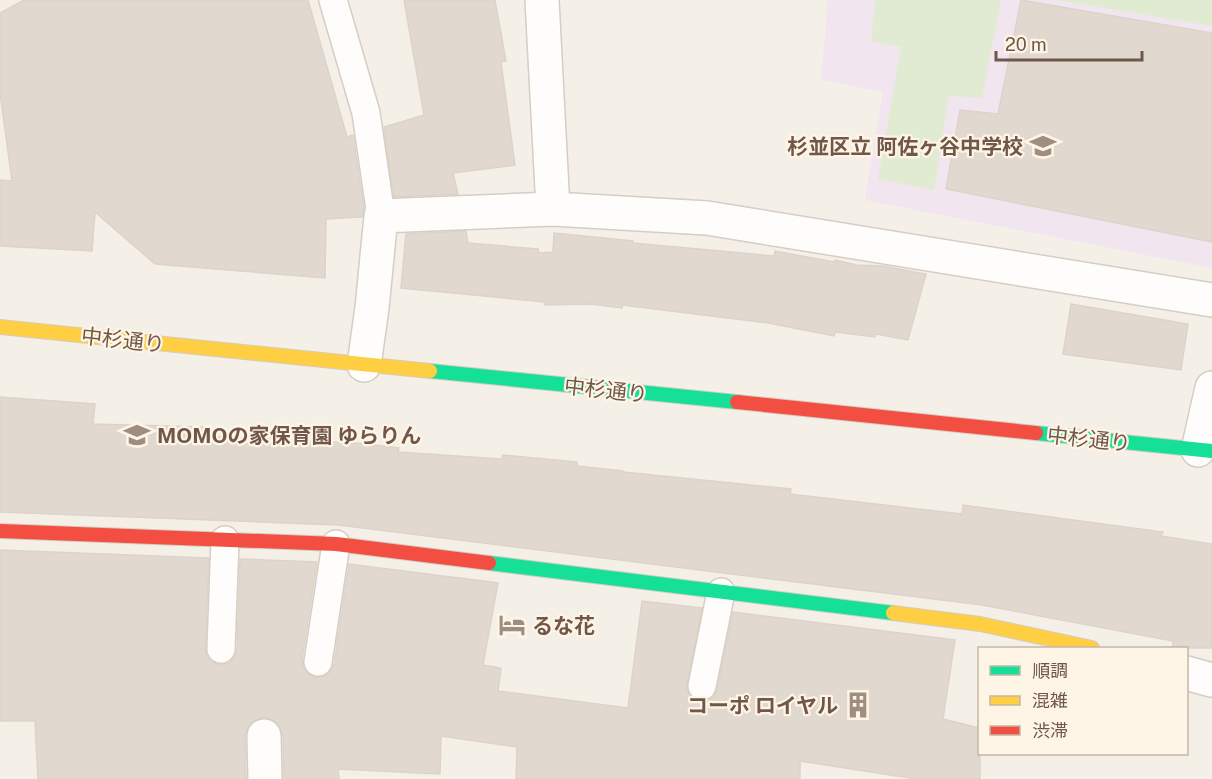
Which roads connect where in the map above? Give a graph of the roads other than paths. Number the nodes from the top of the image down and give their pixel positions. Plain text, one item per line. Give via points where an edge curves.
1 (333, 0) edge
2 (542, 0) edge
3 (553, 209) junction
4 (381, 216) junction
5 (1212, 300) edge
6 (0, 327) edge
7 (364, 365) junction
8 (1212, 388) edge
9 (1205, 451) edge
10 (0, 531) edge
11 (225, 540) junction
12 (336, 544) junction
13 (721, 592) junction
14 (1087, 647) edge
15 (221, 649) dead end
16 (318, 662) dead end
17 (1188, 674) edge
18 (1212, 680) edge
19 (702, 686) dead end
20 (264, 736) dead end
21 (265, 779) edge

1 - 4 lane via 366,113
2 - 3 street
3 - 4 street
3 - 5 street via 707,218
4 - 7 street
6 - 7 main road, 中杉通り
7 - 9 main road, 中杉通り
8 - 9 street
10 - 11 main road
11 - 12 main road
11 - 15 lane
12 - 13 main road
12 - 16 lane
13 - 14 main road via 980,624
13 - 19 lane
17 - 18 street
20 - 21 street

